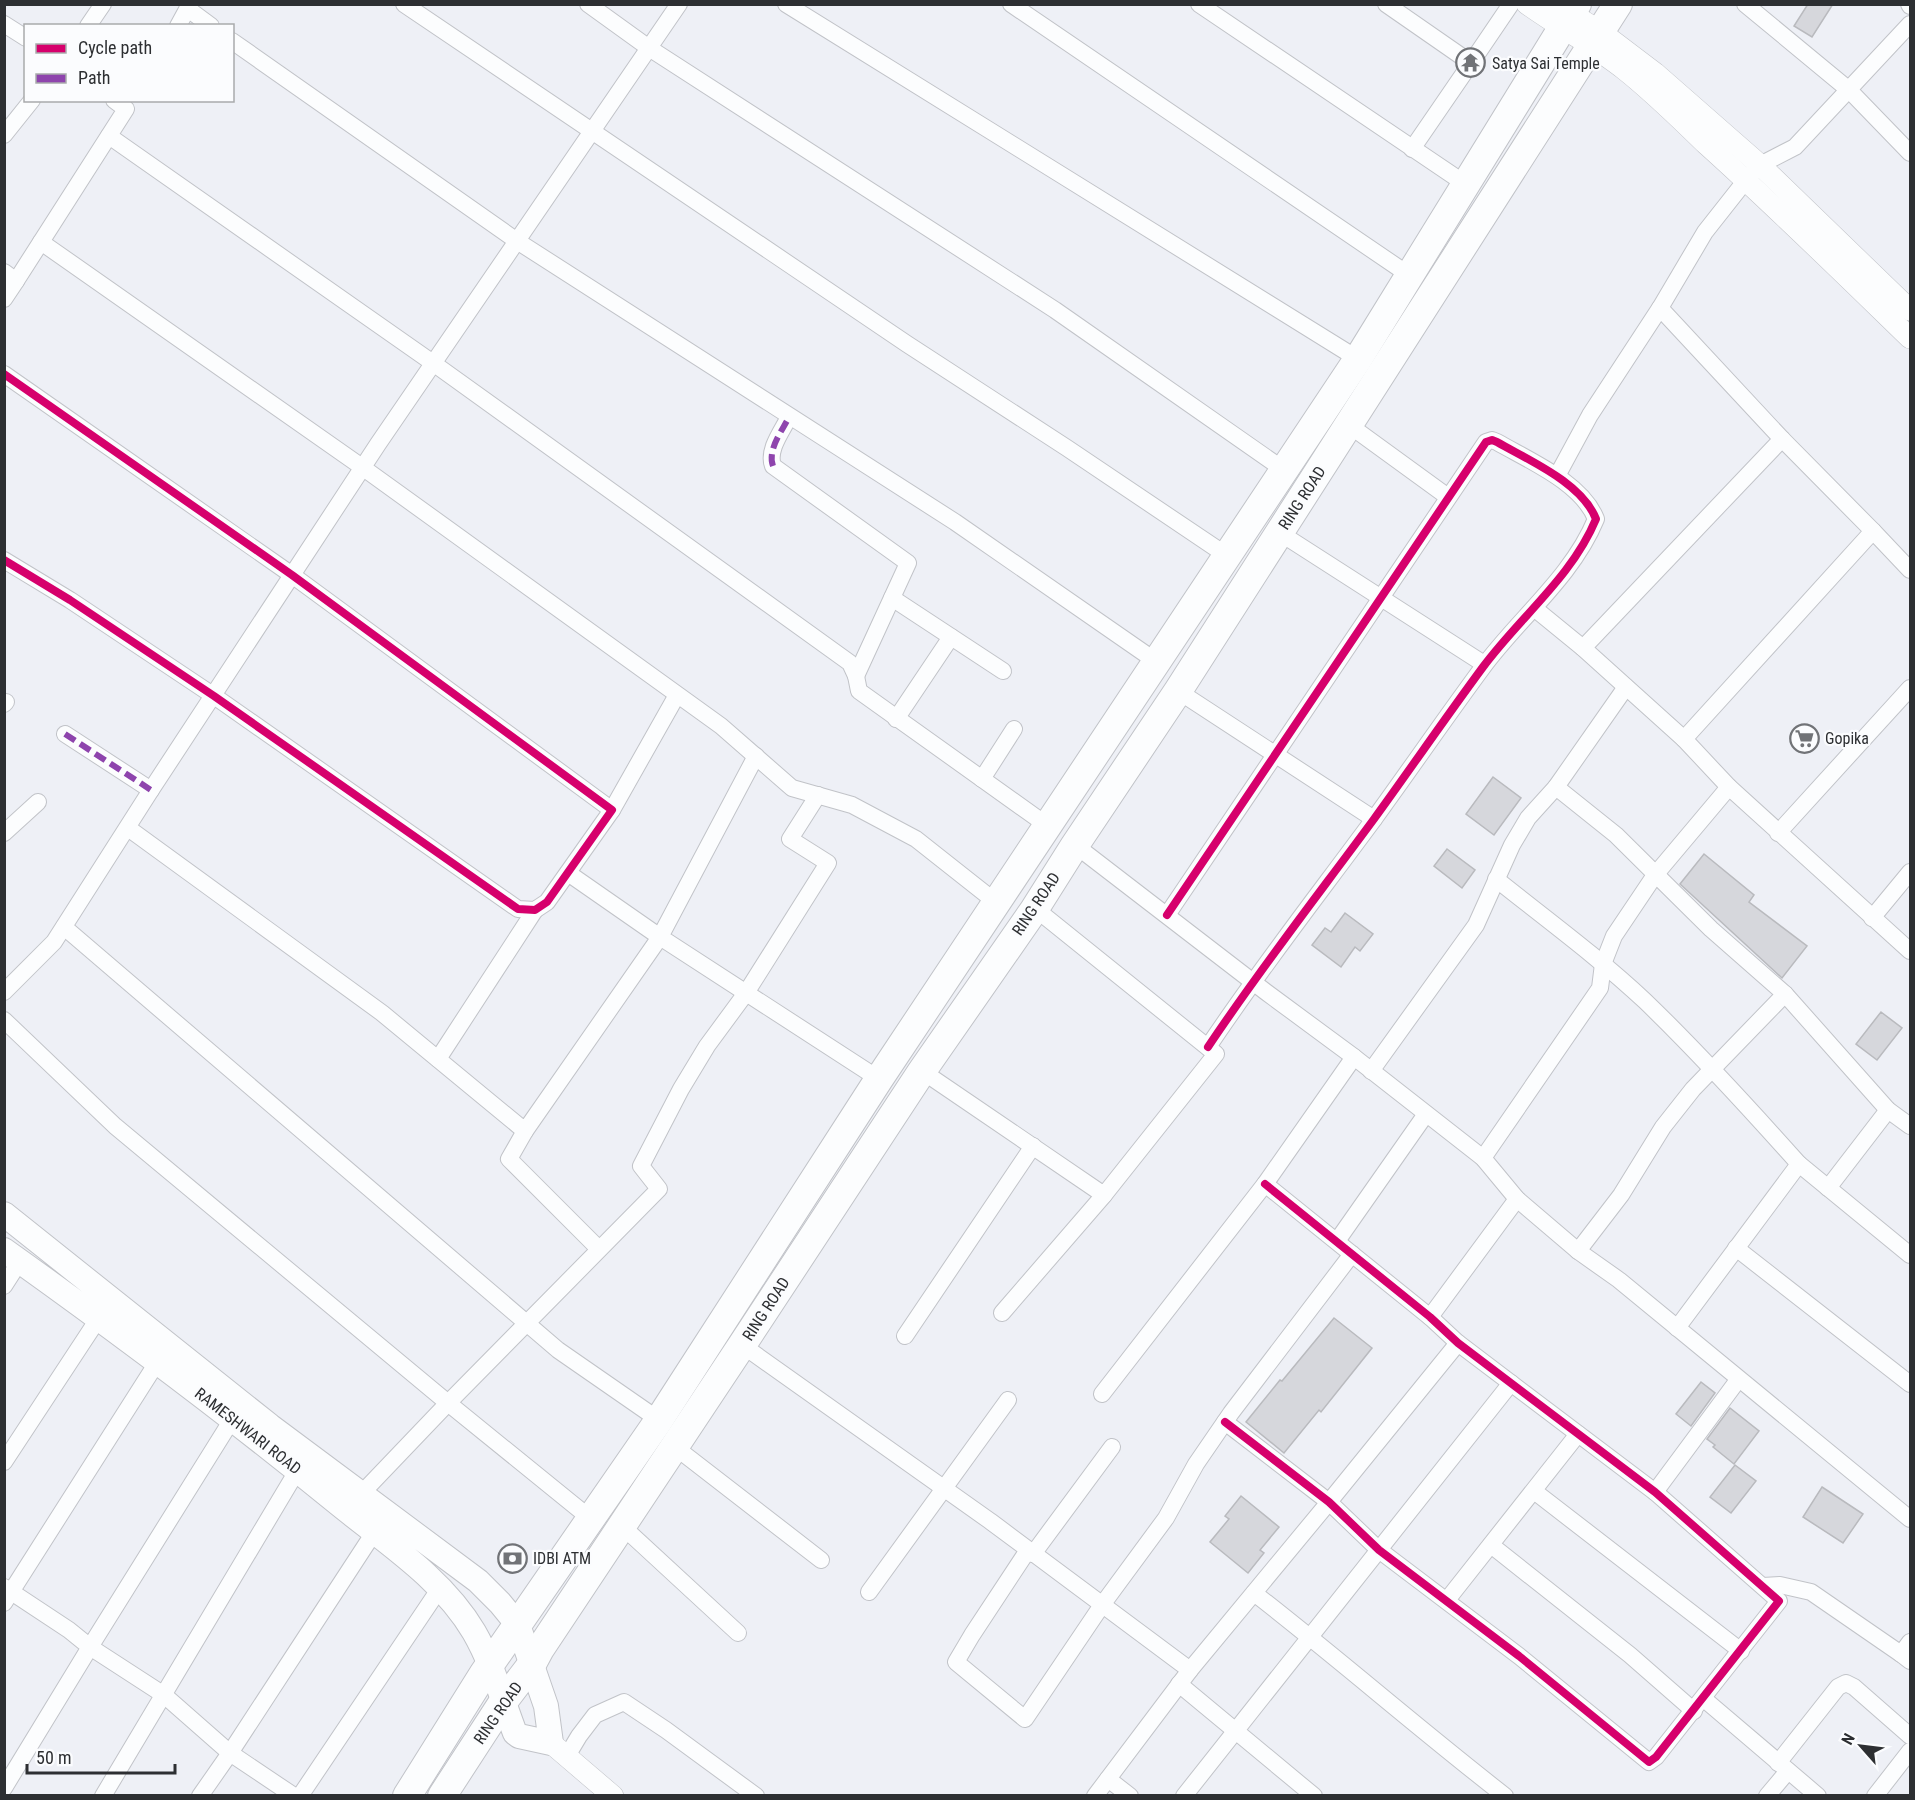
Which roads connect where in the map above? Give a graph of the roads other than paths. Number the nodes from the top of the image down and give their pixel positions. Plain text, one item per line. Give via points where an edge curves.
1 (103, 4) edge
2 (404, 4) edge
3 (588, 4) edge
4 (679, 4) edge
5 (786, 4) edge
6 (1011, 4) edge
7 (1199, 4) edge
8 (1386, 4) edge
9 (1511, 4) edge
10 (1527, 4) edge
11 (1618, 4) edge
12 (1745, 4) edge
13 (189, 7) edge
14 (1566, 13) edge
15 (4, 24) edge
16 (89, 24) edge
17 (179, 24) edge
18 (209, 24) edge
19 (1911, 24) edge
20 (24, 37) edge
21 (1596, 39) junction
22 (234, 42) edge
23 (649, 48) junction
24 (1471, 63) junction
25 (1850, 90) junction
26 (30, 102) edge
27 (124, 104) edge
28 (591, 132) junction
29 (4, 135) edge
30 (110, 136) junction
31 (1412, 149) junction
32 (1911, 153) edge
33 (1753, 172) junction
34 (1467, 185) junction
35 (517, 241) junction
36 (41, 242) junction
37 (1410, 275) junction
38 (10, 277) edge
39 (4, 299) edge
40 (1660, 308) junction
41 (1911, 310) edge
42 (1911, 338) edge
43 (1358, 359) junction
44 (433, 363) junction
45 (4, 374) edge
46 (789, 417) junction
47 (1349, 425) junction
48 (1782, 439) junction
49 (362, 467) junction
50 (1284, 470) junction
51 (1557, 476) junction
52 (1448, 497) junction
53 (1873, 531) junction
54 (1280, 533) junction
55 (1226, 555) junction
56 (4, 560) edge
57 (1911, 570) edge
58 (292, 575) junction
59 (1380, 597) junction
60 (892, 598) junction
61 (1534, 608) junction
62 (951, 637) junction
63 (1583, 648) junction
64 (1157, 662) junction
65 (1484, 664) junction
66 (1003, 671) dead end
67 (856, 676) junction
68 (1626, 687) junction
69 (1911, 688) edge
70 (1178, 691) junction
71 (677, 695) junction
72 (214, 696) junction
73 (896, 719) junction
74 (1014, 729) dead end
75 (65, 734) dead end
76 (1684, 739) junction
77 (1276, 755) junction
78 (756, 756) junction
79 (982, 779) junction
80 (1556, 787) junction
81 (1729, 787) junction
82 (151, 790) junction
83 (818, 795) junction
84 (38, 802) dead end
85 (612, 810) junction
86 (1374, 819) junction
87 (1048, 826) junction
88 (128, 828) junction
89 (4, 833) edge
90 (1778, 833) junction
91 (1075, 845) junction
92 (1911, 872) edge
93 (568, 873) junction
94 (1655, 875) junction
95 (1496, 879) junction
96 (997, 903) junction
97 (535, 910) junction
98 (1034, 910) junction
99 (1167, 915) junction
100 (1872, 918) junction
101 (64, 927) junction
102 (660, 937) junction
103 (1911, 951) edge
104 (1603, 964) junction
105 (1252, 981) junction
106 (4, 992) edge
107 (746, 993) junction
108 (1785, 994) junction
109 (4, 1020) edge
110 (1208, 1047) junction
111 (1354, 1057) junction
112 (438, 1059) junction
113 (1712, 1068) junction
114 (922, 1071) junction
115 (1371, 1071) junction
116 (879, 1079) junction
117 (1888, 1110) junction
118 (1426, 1114) junction
119 (1911, 1126) edge
120 (525, 1131) junction
121 (1033, 1146) junction
122 (1483, 1158) junction
123 (1799, 1164) junction
124 (1265, 1184) junction
125 (1828, 1188) junction
126 (1104, 1195) junction
127 (1517, 1199) junction
128 (4, 1214) edge
129 (1337, 1241) junction
130 (1736, 1248) junction
131 (599, 1249) junction
132 (1578, 1251) junction
133 (1352, 1254) junction
134 (1911, 1255) edge
135 (12, 1256) edge
136 (4, 1286) edge
137 (112, 1299) junction
138 (1002, 1312) dead end
139 (1430, 1317) junction
140 (98, 1318) junction
141 (526, 1322) junction
142 (1677, 1328) junction
143 (905, 1336) dead end
144 (1458, 1343) junction
145 (742, 1345) junction
146 (158, 1361) junction
147 (1738, 1380) junction
148 (1511, 1383) junction
149 (1911, 1384) edge
150 (1102, 1394) dead end
151 (1008, 1400) dead end
152 (447, 1403) junction
153 (233, 1418) junction
154 (659, 1420) junction
155 (1225, 1422) junction
156 (1578, 1434) junction
157 (675, 1447) junction
158 (1112, 1447) dead end
159 (4, 1462) edge
160 (303, 1462) junction
161 (943, 1488) junction
162 (1534, 1491) junction
163 (1655, 1492) junction
164 (362, 1494) junction
165 (1329, 1502) junction
166 (591, 1519) junction
167 (1911, 1519) edge
168 (622, 1526) junction
169 (375, 1531) junction
170 (1491, 1545) junction
171 (1379, 1550) junction
172 (1031, 1552) junction
173 (821, 1560) dead end
174 (1762, 1586) junction
175 (440, 1588) junction
176 (869, 1592) dead end
177 (1254, 1593) junction
178 (7, 1594) edge
179 (1447, 1600) junction
180 (1102, 1605) junction
181 (518, 1625) junction
182 (738, 1633) dead end
183 (1310, 1636) junction
184 (90, 1647) junction
185 (1741, 1651) junction
186 (1907, 1652) edge
187 (532, 1664) junction
188 (490, 1666) junction
189 (1184, 1677) junction
190 (164, 1695) junction
191 (503, 1702) junction
192 (1699, 1705) junction
193 (1236, 1729) junction
194 (1911, 1736) edge
195 (559, 1749) junction
196 (1911, 1751) edge
197 (230, 1753) junction
198 (1783, 1767) junction
199 (1108, 1779) junction
200 (4, 1788) edge
201 (609, 1794) edge
202 (104, 1796) edge
203 (200, 1796) edge
204 (294, 1796) edge
205 (300, 1796) edge
206 (407, 1796) edge
207 (442, 1796) edge
208 (756, 1796) edge
209 (1095, 1796) edge
210 (1130, 1796) edge
211 (1184, 1796) edge
212 (1314, 1796) edge
213 (1505, 1796) edge
214 (1767, 1796) edge
215 (1818, 1796) edge
216 (1875, 1796) edge

1 - 16 street
2 - 28 street
3 - 23 street
4 - 23 street
5 - 43 street
6 - 37 street
7 - 31 street
8 - 24 street
9 - 24 street
10 - 14 street
11 - 21 highway, RING ROAD
12 - 25 street
13 - 17 street
13 - 18 street
14 - 21 street
14 - 34 highway, RING ROAD
15 - 20 street
19 - 25 street
21 - 33 street
21 - 47 highway, RING ROAD
22 - 35 street
23 - 28 street
23 - 50 street via 1055,310
24 - 31 street
25 - 32 street
25 - 33 street via 1795,147
26 - 29 street
27 - 30 street
28 - 35 street
28 - 55 street
30 - 36 street
30 - 44 street
31 - 34 street
33 - 40 street via 1705,232
33 - 41 street
33 - 42 street
34 - 37 highway, RING ROAD
35 - 44 street
35 - 46 street
36 - 38 street
36 - 49 street
37 - 43 highway, RING ROAD
38 - 39 street
40 - 48 street
40 - 51 street via 1590,415
43 - 50 highway, RING ROAD
44 - 49 street
44 - 67 street via 850,663
45 - 58 street
46 - 60 street via 772,452 772,466 908,563
46 - 64 street via 955,522
47 - 52 street
47 - 54 highway, RING ROAD
48 - 53 street
48 - 63 street
49 - 58 street
49 - 71 street
50 - 55 highway, RING ROAD
51 - 52 street via 1492,440 1486,442
51 - 61 street via 1592,507 1596,519 1591,533
52 - 59 street
53 - 57 street
53 - 76 street
54 - 59 street
54 - 70 highway, RING ROAD
55 - 64 highway, RING ROAD
56 - 72 street
58 - 72 street
58 - 85 street
59 - 65 street
59 - 77 street
60 - 62 street
60 - 67 street
61 - 63 street
61 - 65 street
62 - 66 street
62 - 73 street
63 - 68 street
64 - 87 highway, RING ROAD
65 - 86 street
67 - 73 street via 860,691
68 - 76 street
68 - 80 street
69 - 90 street
70 - 77 street
70 - 91 highway, RING ROAD
71 - 78 street
71 - 85 street
72 - 82 street
72 - 97 street via 518,909
73 - 79 street
74 - 79 street
75 - 82 street
76 - 81 street
77 - 86 street
77 - 99 street
78 - 83 street via 792,788
78 - 102 street
79 - 87 street
80 - 94 street via 1616,835
80 - 95 street via 1528,818
81 - 90 street
81 - 94 street
82 - 88 street
83 - 96 street via 852,805 916,839
83 - 107 street via 790,839 828,863
84 - 89 street
85 - 93 street
86 - 105 street
87 - 96 highway, RING ROAD
88 - 101 street
88 - 112 street via 382,1013
90 - 100 street
91 - 98 highway, RING ROAD
91 - 99 street
92 - 100 street
93 - 97 street via 547,902
93 - 102 street
94 - 104 street via 1614,936
94 - 108 street
95 - 104 street
95 - 115 street via 1476,925
96 - 116 highway, RING ROAD
97 - 112 street
98 - 110 street
98 - 114 highway, RING ROAD
99 - 105 street
100 - 103 street
101 - 106 street
101 - 141 street
102 - 107 street
102 - 120 street
104 - 113 street
104 - 122 street via 1600,988
105 - 110 street
105 - 111 street
107 - 116 street
107 - 131 street via 702,1054 641,1166 659,1189
108 - 113 street
108 - 117 street
109 - 152 street via 115,1126
110 - 126 street via 1216,1054
111 - 115 street
111 - 124 street
112 - 120 street
113 - 123 street
113 - 132 street via 1664,1127 1621,1195
114 - 121 street
114 - 145 highway, RING ROAD
115 - 118 street
116 - 154 highway, RING ROAD
117 - 119 street
117 - 125 street
118 - 122 street
118 - 129 street
120 - 131 street via 508,1159
121 - 126 street
121 - 143 street
122 - 127 street
123 - 125 street
123 - 130 street
124 - 129 street
124 - 150 street
125 - 134 street
126 - 138 street
127 - 132 street
127 - 139 street
128 - 137 main road
129 - 133 street
130 - 142 street
130 - 149 street
131 - 141 street
132 - 142 street
133 - 139 street
133 - 155 street
135 - 136 street
135 - 140 main road, RAMESHWARI ROAD
137 - 140 street
137 - 160 main road
139 - 144 street
140 - 146 main road, RAMESHWARI ROAD
140 - 159 street
141 - 152 street
141 - 154 street via 558,1350
142 - 147 street
144 - 148 street
144 - 165 street
145 - 157 highway, RING ROAD
145 - 161 street
146 - 153 main road, RAMESHWARI ROAD
146 - 178 street
147 - 163 street
147 - 167 street
148 - 156 street
148 - 171 street
151 - 161 street
152 - 164 street
152 - 166 street
153 - 160 main road, RAMESHWARI ROAD
153 - 184 street
154 - 166 highway, RING ROAD
155 - 165 street
155 - 180 street via 1166,1518
156 - 162 street
156 - 163 street
157 - 168 highway, RING ROAD
157 - 173 street
158 - 172 street
160 - 164 main road
160 - 169 main road, RAMESHWARI ROAD
160 - 190 street
161 - 172 street
161 - 176 street
162 - 170 street
162 - 185 street
163 - 174 street
164 - 181 main road via 478,1581
165 - 171 street
165 - 177 street
166 - 181 highway, RING ROAD
168 - 182 street
168 - 187 highway, RING ROAD
169 - 175 main road, RAMESHWARI ROAD
169 - 197 street
170 - 179 street
170 - 192 street
171 - 179 street
171 - 183 street
172 - 180 street
172 - 180 street via 956,1662 1025,1719
174 - 185 street via 1779,1601
174 - 186 street via 1780,1585 1811,1592
175 - 188 main road, RAMESHWARI ROAD via 474,1631
175 - 205 street
177 - 183 street
177 - 189 street
178 - 184 street via 69,1630
179 - 192 street via 1649,1762
180 - 189 street
181 - 187 main road
181 - 188 highway, RING ROAD
183 - 193 street
183 - 213 street
184 - 190 street
184 - 200 street
185 - 192 street
187 - 191 highway, RING ROAD
187 - 195 main road
188 - 191 main road, RAMESHWARI ROAD
188 - 206 highway, RING ROAD
189 - 193 street
189 - 199 street
190 - 197 street
190 - 202 street
191 - 195 main road, RAMESHWARI ROAD via 517,1735
191 - 207 highway, RING ROAD
192 - 198 street
193 - 211 street
193 - 212 street
194 - 198 street via 1846,1683 1838,1686
195 - 201 street
195 - 208 street via 579,1736 595,1715 624,1702
196 - 216 street
197 - 203 street
197 - 204 street
198 - 214 street
198 - 215 street
199 - 209 street
199 - 210 street

